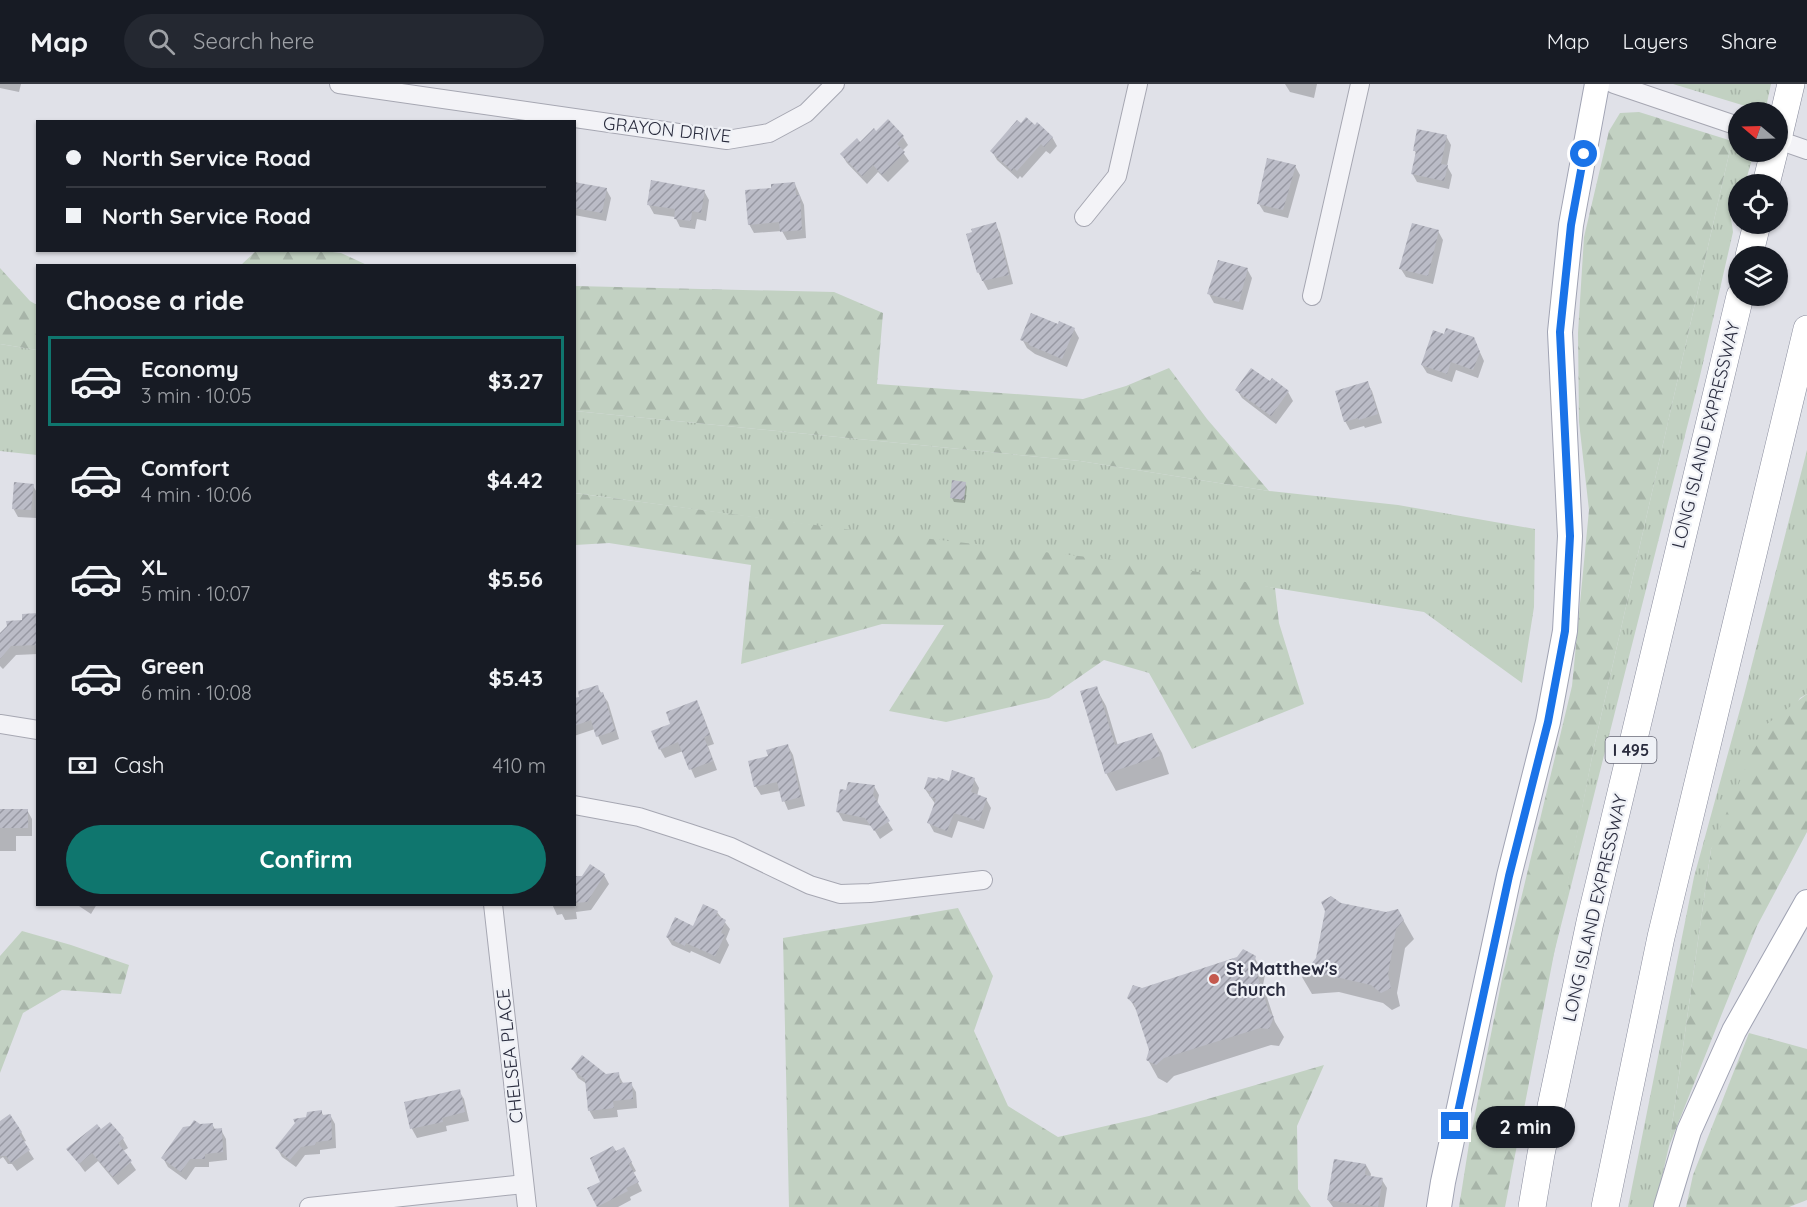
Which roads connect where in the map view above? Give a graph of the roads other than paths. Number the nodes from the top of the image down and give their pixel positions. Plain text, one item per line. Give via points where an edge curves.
1 (339, 84) edge
2 (835, 84) edge
3 (1138, 84) edge
4 (1360, 84) edge
5 (1598, 84) edge
6 (1614, 84) edge
7 (1791, 84) edge
8 (1787, 102) edge
9 (1728, 123) edge
10 (1788, 143) edge
11 (1807, 150) edge
12 (1084, 217) dead end
13 (1312, 296) dead end
14 (1738, 306) edge
15 (1807, 329) edge
16 (0, 724) edge
17 (36, 730) edge
18 (576, 805) edge
19 (984, 880) dead end
20 (1807, 902) edge
21 (493, 906) edge
22 (524, 1184) junction
23 (309, 1207) edge
24 (527, 1207) edge
25 (1439, 1207) edge
26 (1532, 1207) edge
27 (1605, 1207) edge
28 (1666, 1207) edge

1 - 2 street, GRAYON DRIVE via 727,140 769,133 806,113
3 - 12 street via 1117,176
4 - 13 street
5 - 25 main road via 1571,225 1560,332 1570,536 1565,631
6 - 9 street
7 - 8 highway
10 - 11 street
14 - 26 highway, LONG ISLAND EXPRESSWAY / I 495 via 1593,910
15 - 27 highway via 1663,926
16 - 17 street
18 - 19 street via 639,817 700,836 810,885 840,894
20 - 28 main road via 1734,1030 1689,1131
21 - 22 street, CHELSEA PLACE
22 - 23 street
22 - 24 street, CHELSEA PLACE

